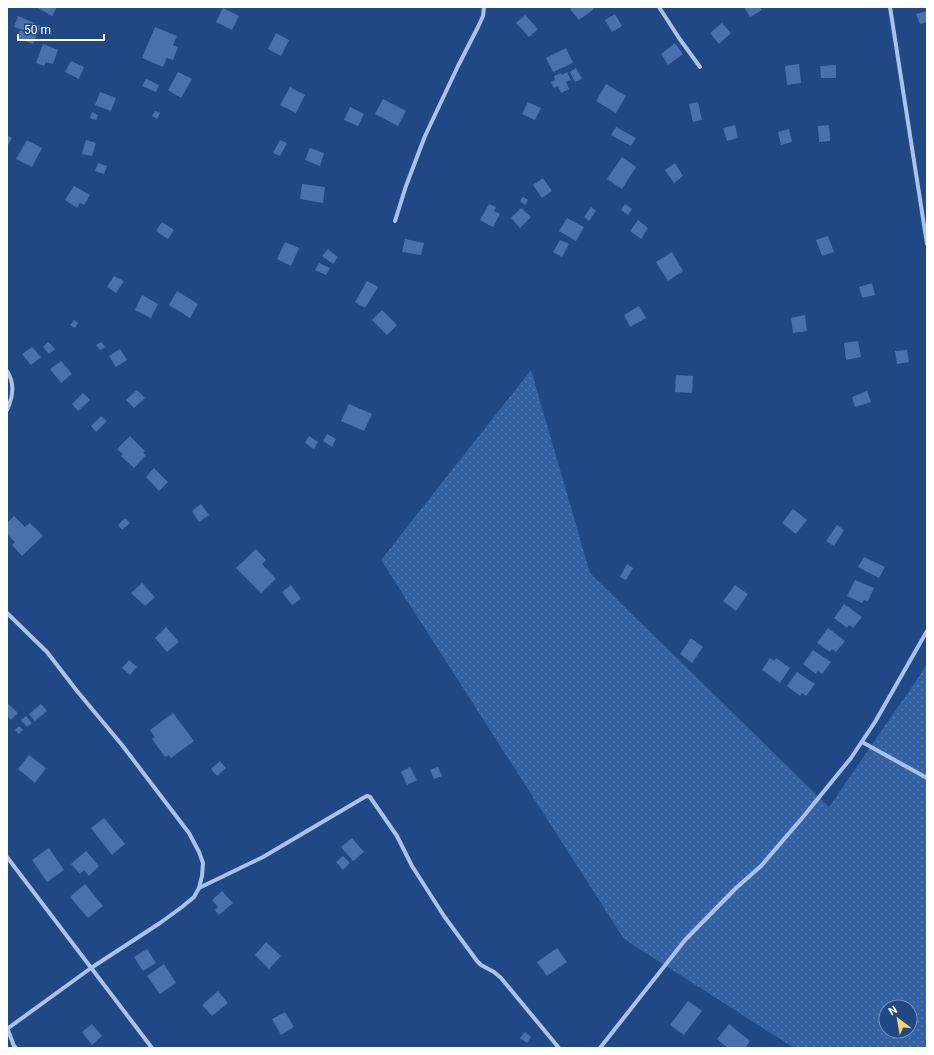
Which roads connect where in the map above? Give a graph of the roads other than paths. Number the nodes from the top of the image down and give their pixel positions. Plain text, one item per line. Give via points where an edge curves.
1 (484, 7) edge
2 (659, 7) edge
3 (890, 7) edge
4 (700, 67) dead end
5 (395, 221) dead end
6 (927, 244) edge
7 (7, 371) edge
8 (7, 410) edge
9 (7, 613) edge
10 (927, 631) edge
11 (862, 742) junction
12 (927, 778) edge
13 (7, 857) edge
14 (199, 888) junction
15 (91, 968) junction
16 (7, 1030) edge
17 (16, 1048) edge
18 (152, 1048) edge
19 (559, 1048) edge
20 (600, 1048) edge

1 - 5 street via 478,27 425,136
2 - 4 street
3 - 6 street
7 - 8 street via 11,377 12,394
9 - 14 street via 47,652 189,832 203,863
10 - 11 street
11 - 12 street
11 - 20 street via 761,866 685,940
13 - 15 street
14 - 15 street via 194,897 182,907
14 - 19 street via 263,857 363,798 370,797 397,836 412,866 444,916 471,954 481,965 501,978
15 - 16 street
15 - 18 street
16 - 17 street

